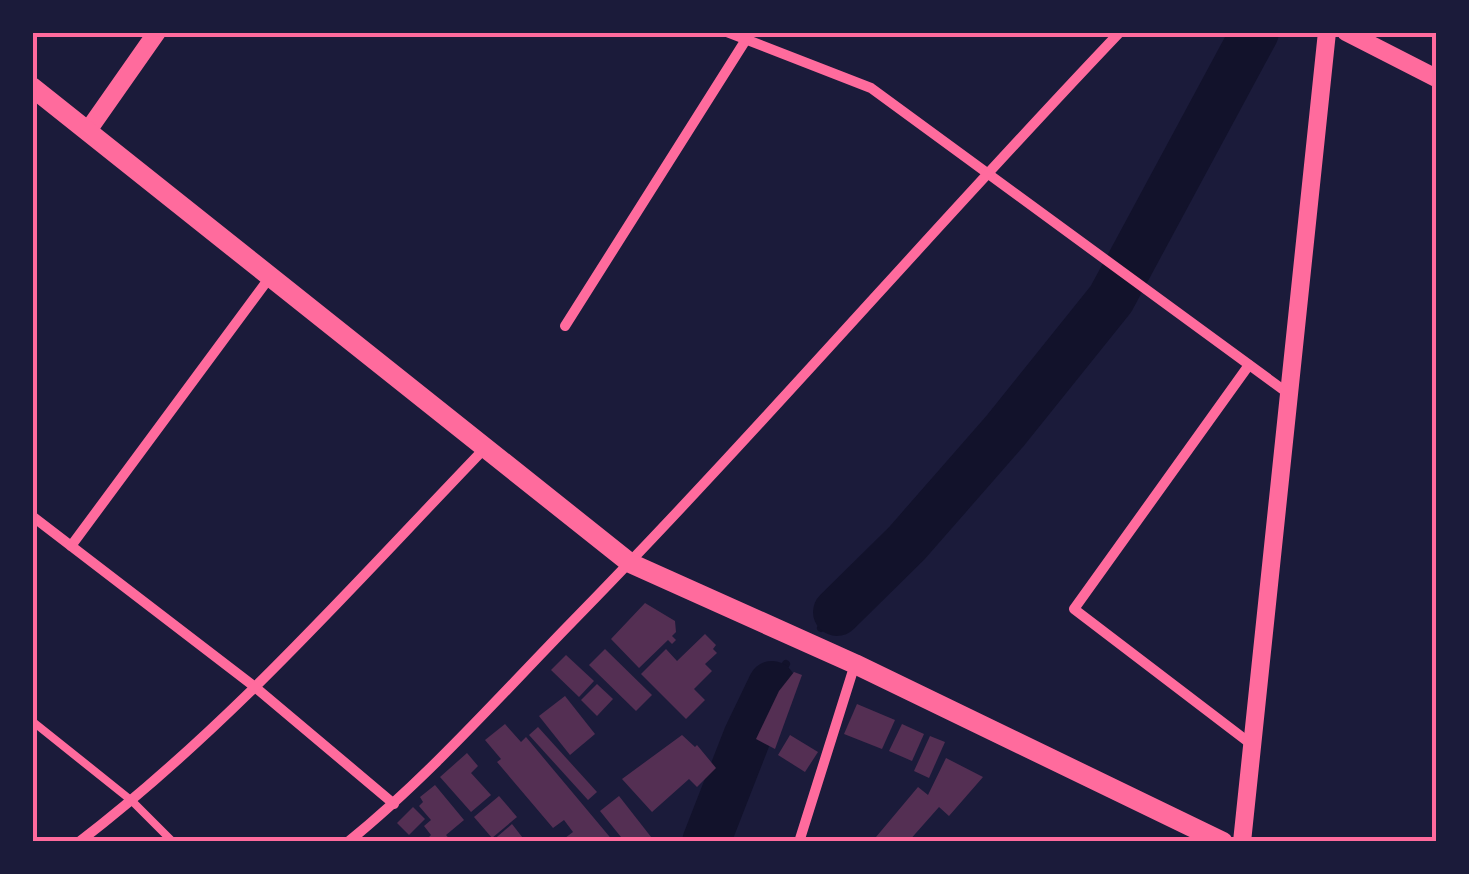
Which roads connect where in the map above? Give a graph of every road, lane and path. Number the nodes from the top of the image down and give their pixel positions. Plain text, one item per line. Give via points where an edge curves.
1 (156, 32) edge
2 (727, 32) edge
3 (1120, 32) edge
4 (1326, 32) edge
5 (1346, 32) edge
6 (746, 38) junction
7 (1436, 78) edge
8 (32, 86) edge
9 (89, 129) junction
10 (985, 174) junction
11 (272, 276) junction
12 (565, 326) dead end
13 (1249, 365) junction
14 (1289, 394) junction
15 (486, 447) junction
16 (37, 520) edge
17 (32, 534) edge
18 (71, 546) junction
19 (630, 563) junction
20 (854, 664) junction
21 (255, 687) junction
22 (32, 721) edge
23 (1252, 744) junction
24 (132, 801) junction
25 (394, 804) junction
26 (79, 842) edge
27 (174, 842) edge
28 (348, 842) edge
29 (799, 842) edge
30 (1224, 842) edge
31 (1242, 842) edge

1 - 9 street
2 - 6 street
3 - 10 street
4 - 14 street
5 - 7 street
6 - 10 street via 871,88
6 - 12 street
8 - 9 main road
9 - 11 main road
10 - 13 street
10 - 19 street
11 - 15 main road
11 - 18 street
13 - 14 street
13 - 23 street via 1074,609
14 - 23 street
15 - 19 main road
15 - 21 street
16 - 17 street
16 - 18 street
18 - 21 street
19 - 20 main road
19 - 25 street
20 - 29 street
20 - 30 main road
21 - 24 street
21 - 25 street
22 - 24 lane
23 - 31 street
24 - 26 street
24 - 27 lane
25 - 28 street

